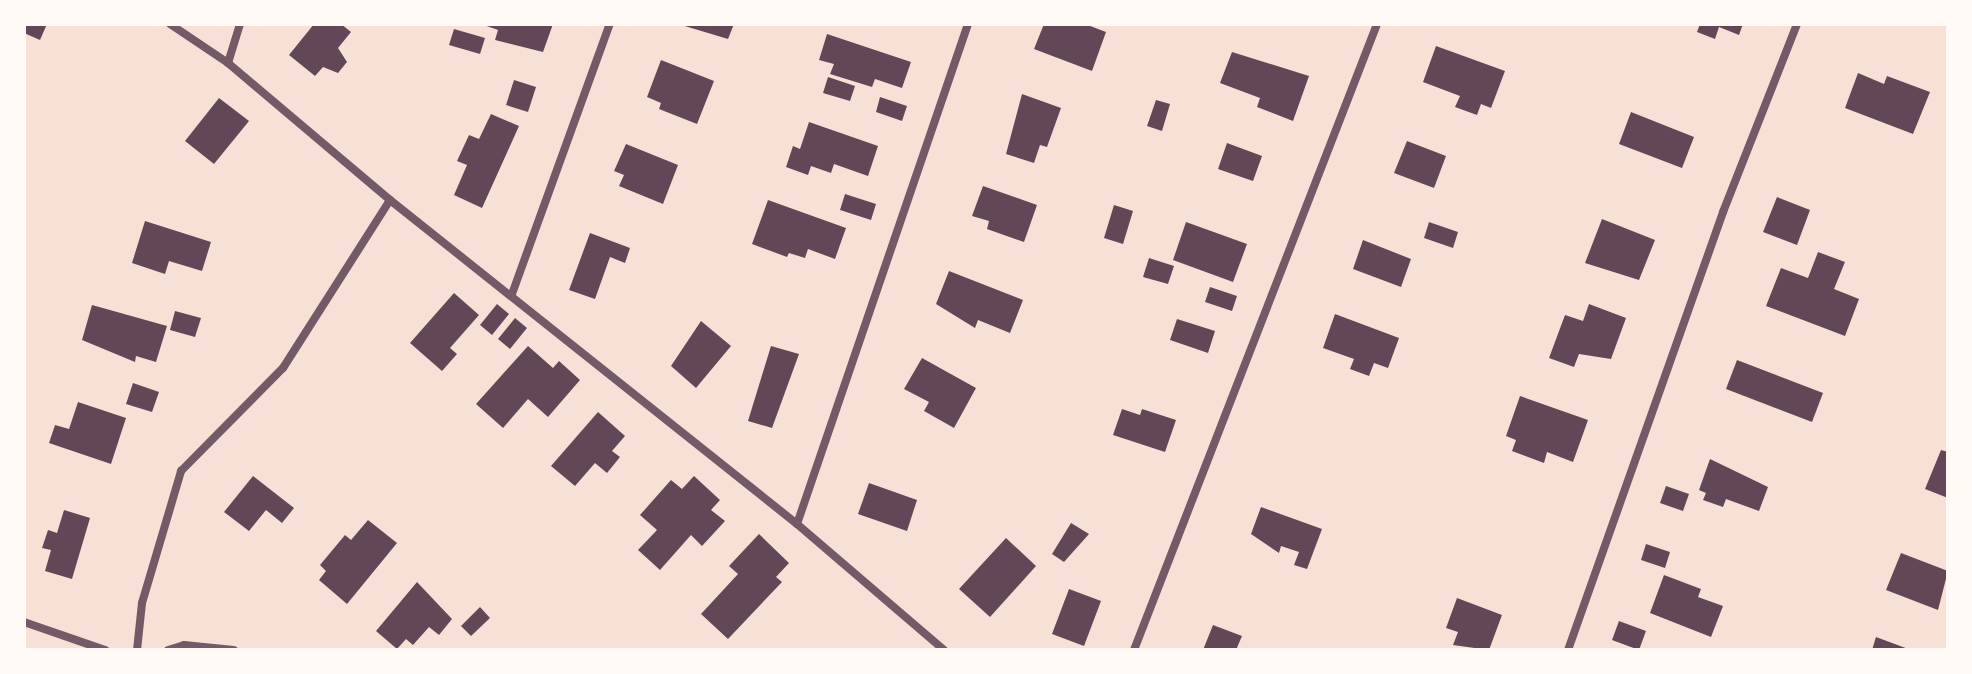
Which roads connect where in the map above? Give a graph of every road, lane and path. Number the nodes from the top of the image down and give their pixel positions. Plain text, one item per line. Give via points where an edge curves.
1 (170, 24) edge
2 (240, 24) edge
3 (610, 24) edge
4 (968, 24) edge
5 (1377, 24) edge
6 (1797, 24) edge
7 (228, 63) junction
8 (390, 200) junction
9 (512, 294) junction
10 (797, 524) junction
11 (24, 622) edge
12 (105, 650) edge
13 (137, 650) edge
14 (168, 650) edge
15 (234, 650) edge
16 (944, 650) edge
17 (1134, 650) edge
18 (1568, 650) edge

1 - 7 street
2 - 7 street
3 - 9 street
4 - 10 street
5 - 17 street
6 - 18 street via 1723,212
7 - 8 street
8 - 9 street
8 - 13 street via 283,368 181,471 142,603
9 - 10 street
10 - 16 street
11 - 12 street
14 - 15 street via 184,645

